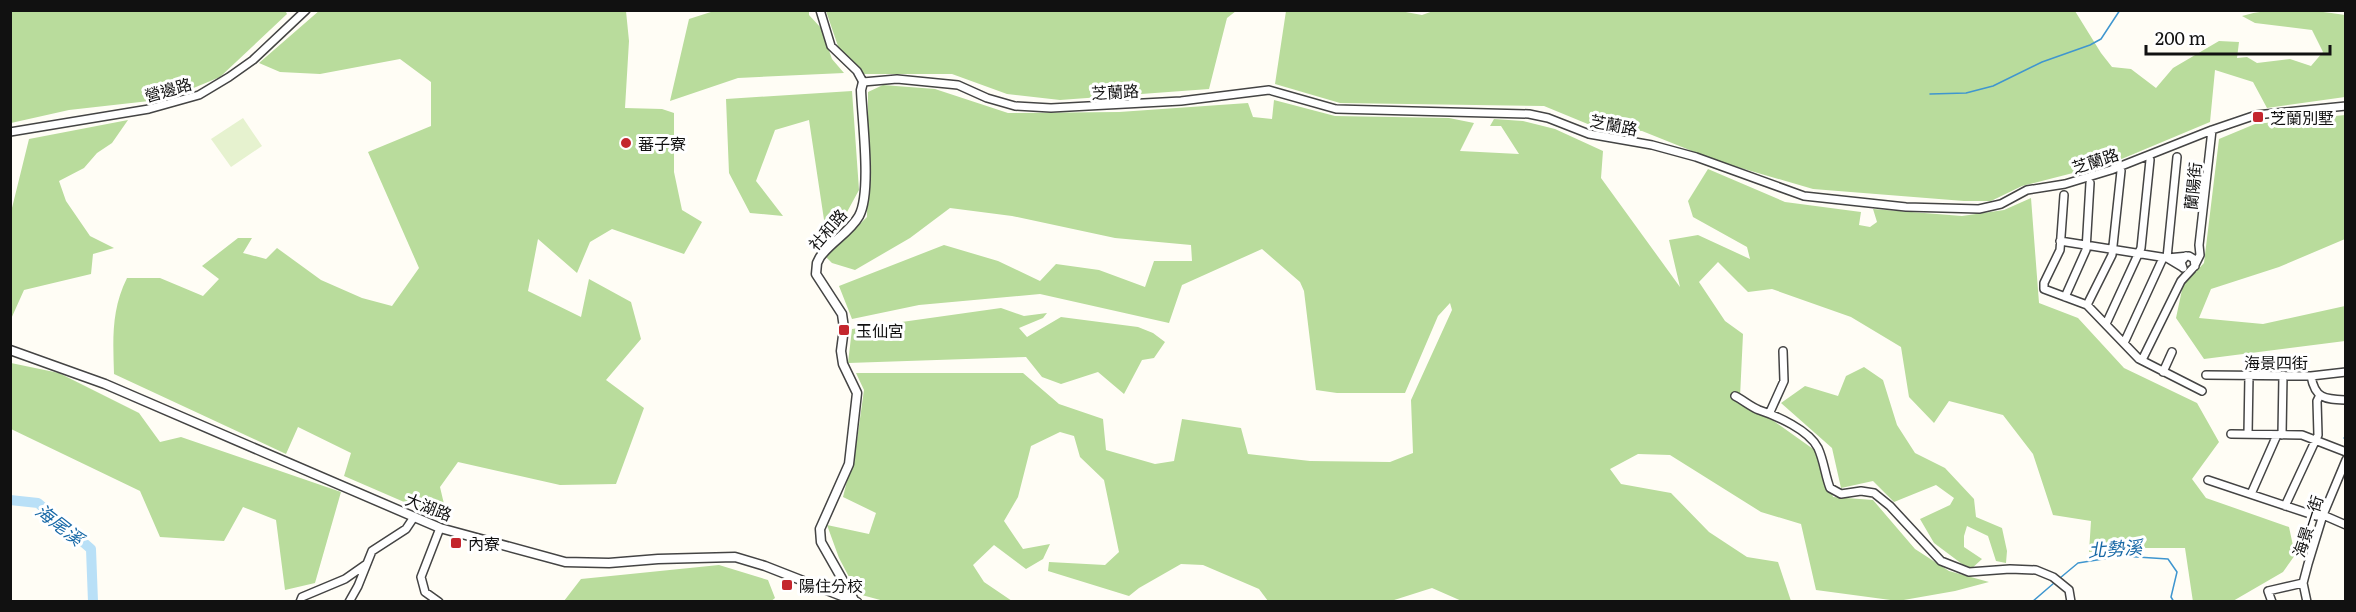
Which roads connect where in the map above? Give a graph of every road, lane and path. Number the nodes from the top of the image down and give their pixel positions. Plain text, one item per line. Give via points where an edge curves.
1 (306, 10) edge
2 (820, 10) edge
3 (863, 82) junction
4 (2346, 106) edge
5 (2212, 129) junction
6 (10, 132) edge
7 (2177, 157) dead end
8 (2150, 160) dead end
9 (2121, 171) dead end
10 (2090, 183) dead end
11 (2064, 195) dead end
12 (2060, 241) junction
13 (2086, 245) junction
14 (2199, 245) junction
15 (2113, 249) junction
16 (2139, 254) junction
17 (2188, 256) junction
18 (2165, 258) junction
19 (2182, 267) junction
20 (2193, 268) junction
21 (2066, 297) junction
22 (2087, 305) junction
23 (2106, 324) junction
24 (2124, 343) junction
25 (10, 350) edge
26 (1783, 351) dead end
27 (2172, 352) dead end
28 (2142, 360) junction
29 (2163, 372) junction
30 (2346, 372) edge
31 (2206, 375) dead end
32 (2249, 375) junction
33 (2283, 375) junction
34 (2311, 376) junction
35 (2202, 391) dead end
36 (2320, 395) junction
37 (1735, 396) dead end
38 (2346, 400) edge
39 (1770, 412) junction
40 (2231, 434) dead end
41 (2248, 434) junction
42 (2279, 435) junction
43 (2315, 441) junction
44 (2346, 452) edge
45 (2346, 460) edge
46 (2208, 480) dead end
47 (2251, 494) junction
48 (2285, 506) junction
49 (2323, 515) junction
50 (414, 518) junction
51 (2346, 525) edge
52 (440, 528) junction
53 (365, 565) junction
54 (2303, 584) junction
55 (855, 601) edge
56 (300, 602) edge
57 (349, 602) edge
58 (439, 602) edge
59 (2071, 602) edge
60 (2272, 602) edge
61 (2307, 602) edge

1 - 6 street, 營邊路 via 253,60 200,95 149,109
2 - 3 street via 831,45
3 - 5 street, 芝蘭路 via 897,79 958,85 1015,106 1051,108 1181,101 1269,90 1336,109 1529,114 1589,134 1652,145 1696,158 1804,196 1906,207 1991,207 2027,190 2111,170
3 - 55 street, 社和路 via 865,198 855,222 820,257 816,274 842,314 843,364 857,393 849,464 820,529 821,542
4 - 5 street, 芝蘭路 via 2256,116
5 - 14 street, 蘭陽街
7 - 18 street, 蘭陽街
8 - 16 street
9 - 15 street
10 - 13 street
11 - 12 street
12 - 13 street
12 - 21 street via 2044,289
13 - 15 street
13 - 21 street
14 - 17 street
14 - 20 street, 蘭陽街 via 2200,255
15 - 16 street
15 - 22 street
16 - 18 street
16 - 23 street
17 - 18 street
17 - 19 street via 2182,259
17 - 20 street via 2195,261
18 - 19 street
18 - 24 street, 蘭陽街
19 - 20 street
20 - 28 street, 蘭陽街 via 2181,280
21 - 22 street
22 - 23 street
23 - 24 street
24 - 28 street
25 - 50 street, 大湖路 via 105,384
26 - 39 street via 1784,381
27 - 29 street
28 - 29 street
29 - 35 street
30 - 34 street, 海景四街
31 - 32 street, 海景四街
32 - 33 street, 海景四街
32 - 41 street
33 - 34 street, 海景四街
33 - 42 street
34 - 36 street
36 - 38 street
36 - 43 street
37 - 39 street via 1758,410
39 - 59 street via 1817,445 1830,488 1841,494 1874,493 1941,561 1969,572 2036,570 2069,590
40 - 41 street
41 - 42 street
42 - 43 street via 2302,435
42 - 47 street
43 - 44 street
43 - 48 street
45 - 49 street, 海景一街
46 - 47 street
47 - 48 street
48 - 49 street
49 - 51 street
49 - 54 street, 海景一街
50 - 52 street, 大湖路
50 - 53 street via 406,529 372,551
52 - 55 street, 大湖路 via 565,562 735,557
52 - 58 street via 421,577 425,592
53 - 56 street via 345,579 302,597
53 - 57 street
54 - 60 street via 2268,591
54 - 61 street, 海景一街

